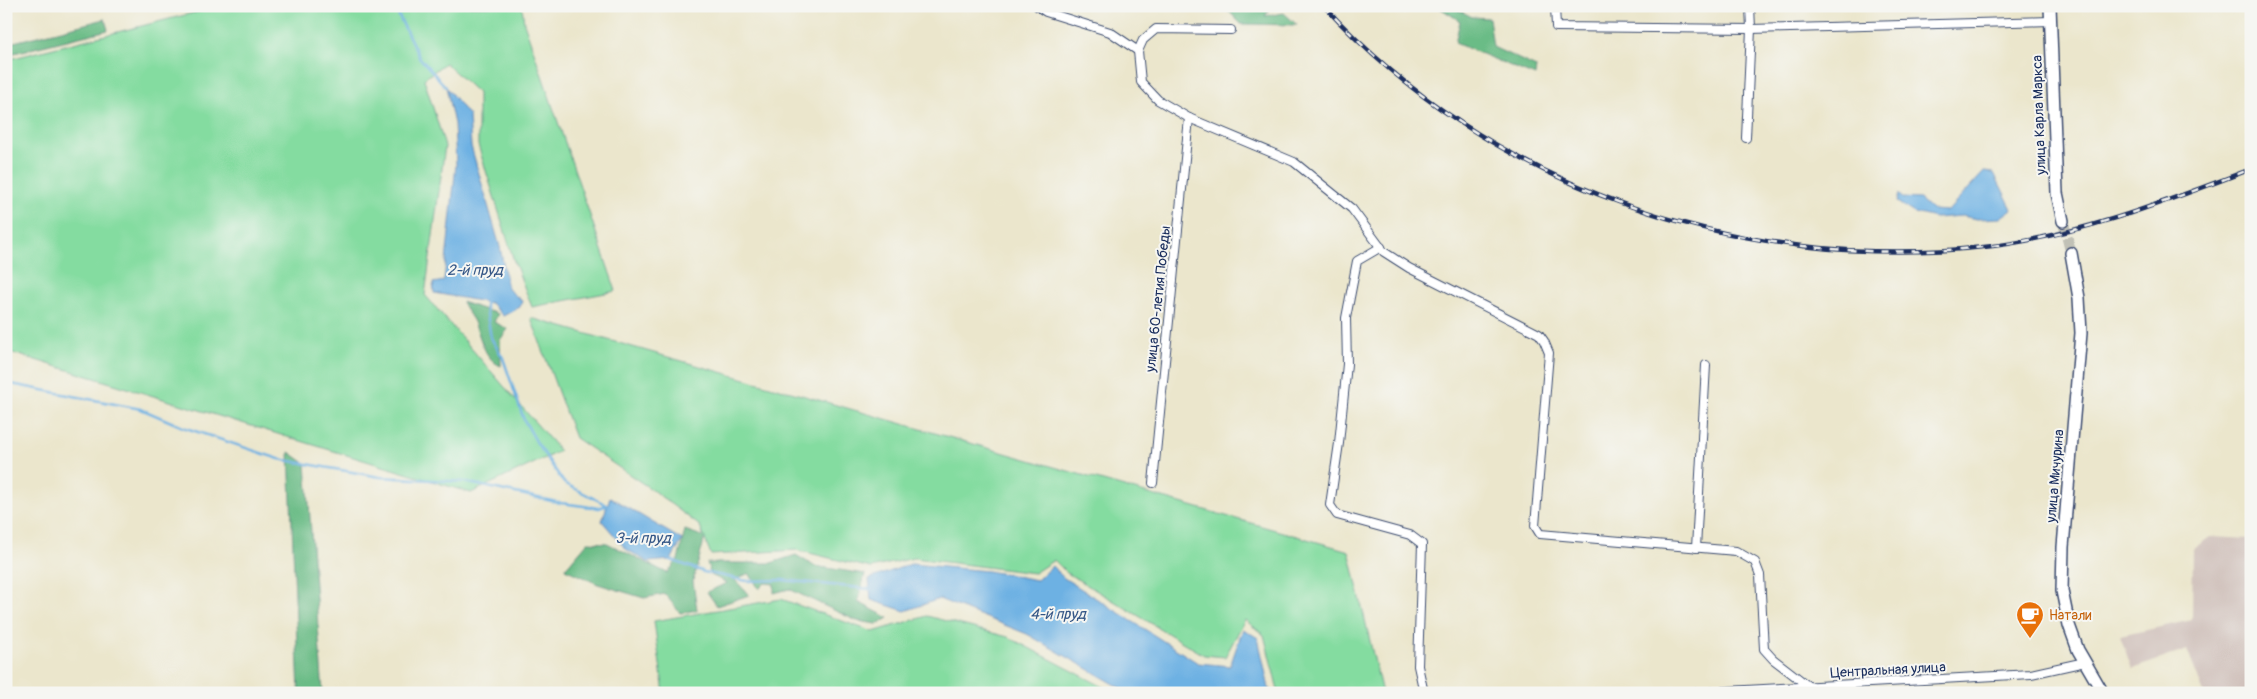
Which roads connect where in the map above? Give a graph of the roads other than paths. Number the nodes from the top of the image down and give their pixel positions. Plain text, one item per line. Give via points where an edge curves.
1 (1036, 6) edge
2 (1555, 6) edge
3 (1750, 6) edge
4 (2050, 6) edge
5 (2051, 21) junction
6 (1751, 29) junction
7 (1231, 30) dead end
8 (1138, 51) junction
9 (1189, 118) junction
10 (1746, 138) dead end
11 (2064, 221) tunnel mouth
12 (1381, 247) junction
13 (2071, 253) tunnel mouth
14 (1706, 365) dead end
15 (1153, 483) dead end
16 (1696, 548) junction
17 (2085, 662) junction
18 (1808, 686) junction
19 (1424, 693) edge
20 (1691, 693) edge
21 (2103, 693) edge

1 - 8 street via 1110,32
2 - 6 street via 1556,27
3 - 6 street
4 - 5 main road, улица Карла Маркса
5 - 6 street
5 - 11 main road, улица Карла Маркса via 2057,193
6 - 10 street
7 - 8 street via 1156,29 1143,40
8 - 9 street via 1141,82 1158,100
9 - 12 street via 1294,162 1352,209
9 - 15 street, улица 60-летия Победы
12 - 16 street via 1409,268 1539,334 1544,340 1549,353 1535,526 1540,534
12 - 19 street via 1357,261 1354,276 1346,318 1347,364 1330,505 1337,515 1410,535 1422,544 1418,666
13 - 17 main road, улица Мичурина via 2081,333 2062,591 2069,625
14 - 16 street
16 - 18 street via 1736,551 1755,562 1760,575 1764,649 1773,660
17 - 18 street, Центральная улица via 2031,674
17 - 21 main road, улица Мичурина
18 - 20 street, Центральная улица

